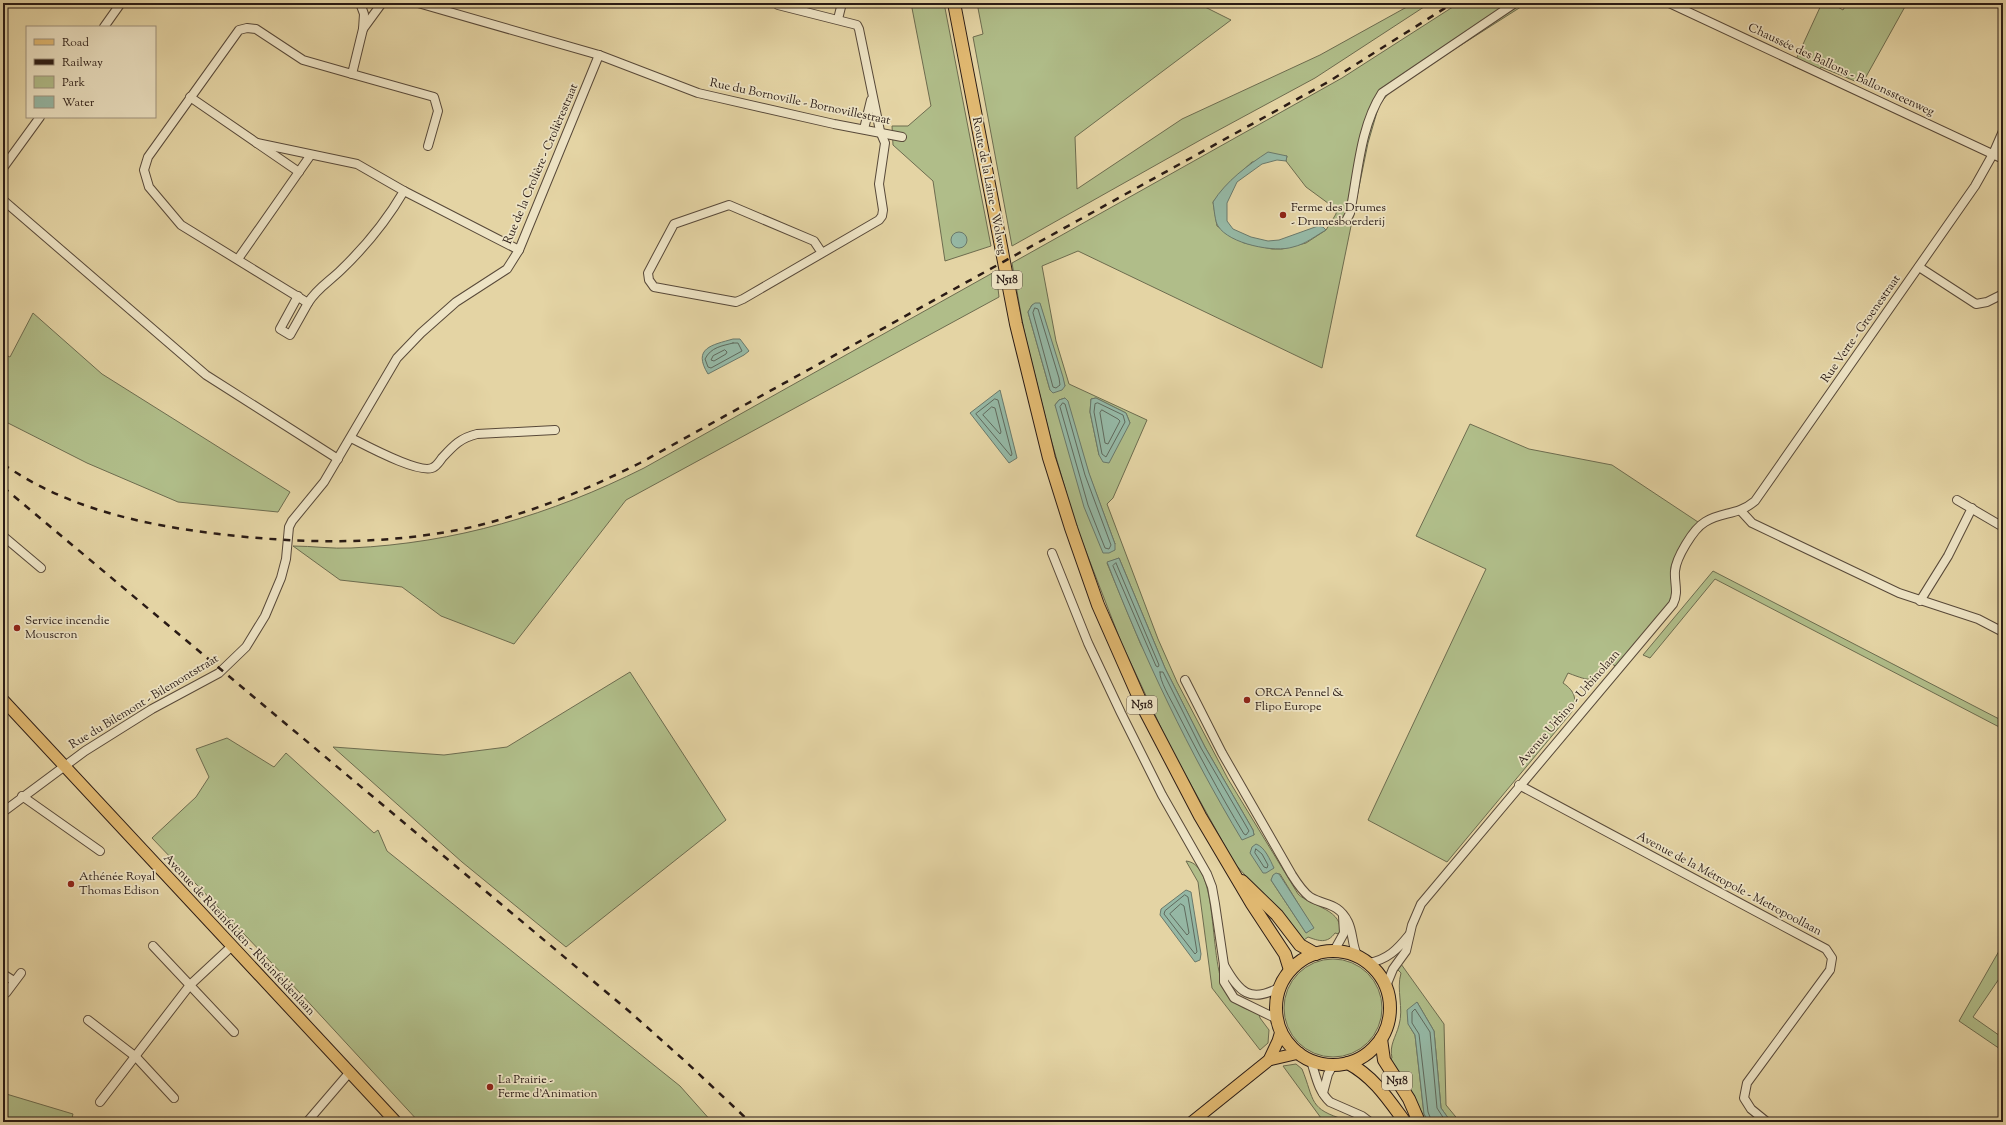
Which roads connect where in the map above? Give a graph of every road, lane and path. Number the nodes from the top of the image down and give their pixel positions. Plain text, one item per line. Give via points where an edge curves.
1 (121, 3) edge
2 (360, 3) edge
3 (382, 3) edge
4 (418, 3) edge
5 (842, 3) edge
6 (954, 3) edge
7 (958, 3) edge
8 (1516, 3) edge
9 (1669, 3) edge
10 (778, 5) dead end
11 (838, 19) junction
12 (105, 26) edge
13 (959, 28) junction
14 (363, 29) junction
15 (599, 55) junction
16 (352, 74) junction
17 (190, 97) junction
18 (872, 98) junction
19 (39, 118) edge
20 (864, 129) junction
21 (880, 131) junction
22 (2003, 131) edge
23 (902, 137) dead end
24 (257, 143) junction
25 (428, 146) dead end
26 (1993, 154) junction
27 (310, 156) junction
28 (2003, 159) edge
29 (3, 168) edge
30 (299, 172) junction
31 (404, 191) junction
32 (3, 200) edge
33 (1346, 221) dead end
34 (519, 250) junction
35 (822, 253) junction
36 (238, 259) junction
37 (1919, 267) junction
38 (2003, 294) edge
39 (298, 296) junction
40 (308, 302) junction
41 (378, 392) joint
42 (555, 430) dead end
43 (351, 438) junction
44 (338, 459) junction
45 (1957, 500) dead end
46 (1972, 508) junction
47 (1741, 511) junction
48 (2003, 527) edge
49 (3, 536) edge
50 (1052, 553) dead end
51 (41, 568) dead end
52 (1920, 601) junction
53 (2003, 632) edge
54 (1185, 680) dead end
55 (3, 700) edge
56 (64, 766) junction
57 (1519, 785) junction
58 (22, 796) junction
59 (6, 806) edge
60 (3, 812) edge
61 (100, 850) dead end
62 (1234, 873) junction
63 (1343, 916) junction
64 (1410, 935) junction
65 (153, 946) dead end
66 (232, 946) junction
67 (1334, 950) junction
68 (1316, 954) junction
69 (1357, 955) junction
70 (1369, 963) junction
71 (1224, 965) junction
72 (1290, 970) junction
73 (21, 973) dead end
74 (3, 974) edge
75 (14, 981) junction
76 (190, 985) junction
77 (1386, 986) junction
78 (1280, 987) junction
79 (6, 993) dead end
80 (1277, 1019) junction
81 (88, 1020) dead end
82 (1281, 1031) junction
83 (234, 1032) dead end
84 (1381, 1039) junction
85 (1299, 1053) junction
86 (136, 1057) junction
87 (1269, 1060) junction
88 (1311, 1061) junction
89 (1348, 1063) junction
90 (1333, 1065) junction
91 (349, 1074) junction
92 (1323, 1093) junction
93 (174, 1098) dead end
94 (100, 1102) dead end
95 (307, 1122) edge
96 (396, 1122) edge
97 (1192, 1122) edge
98 (1370, 1122) edge
99 (1405, 1122) edge
100 (1419, 1122) edge
101 (1767, 1122) edge

1 - 12 street
2 - 14 street via 364,14
3 - 14 street
4 - 15 street, Rue du Bornoville - Bornovillestraat
5 - 11 street
6 - 13 highway, Route de la Laine - Wolweg / N518
7 - 13 highway, Route de la Laine - Wolweg / N518
8 - 33 street via 1382,93 1373,107 1367,126 1350,213
9 - 26 street, Chaussée des Ballons - Ballonssteenweg
10 - 11 street
11 - 18 street via 857,25 859,29
13 - 62 highway, Route de la Laine - Wolweg / N518 via 1016,324 1049,458 1071,528 1098,605 1143,707 1200,816
14 - 16 street
15 - 20 street, Rue du Bornoville - Bornovillestraat via 698,93
15 - 34 street, Rue de la Crolière - Crolièrestraat
16 - 17 street via 303,60 258,31 244,28 237,32
16 - 25 street via 434,97 438,111
17 - 24 street
17 - 36 street via 148,157 144,167 145,177 151,190 181,224
18 - 20 street
18 - 21 street
19 - 29 street
20 - 21 street, Rue du Bornoville - Bornovillestraat
21 - 23 street, Rue du Bornoville - Bornovillestraat
21 - 35 street via 885,142 879,184 882,216
22 - 26 street, Rue Verte - Groenestraat
24 - 27 street
24 - 30 street
26 - 28 street, Chaussée des Ballons - Ballonssteenweg
26 - 37 street, Rue Verte - Groenestraat via 1975,186
27 - 30 street
27 - 31 street via 357,164
30 - 36 street
31 - 34 street
31 - 40 street via 390,215 341,270 316,291
32 - 44 street via 206,375
34 - 41 street, Rue de la Crolière - Crolièrestraat via 507,269 456,302 421,333 397,358
35 - 35 street via 814,241 729,205 674,224 648,273 649,280 654,286 736,302
36 - 39 street
37 - 38 street via 1976,304
37 - 47 street, Rue Verte - Groenestraat via 1754,501
39 - 40 street
39 - 40 street via 280,329 290,335
41 - 43 street, Rue du Bilemont - Bilemontstraat
42 - 43 street via 476,434 465,437 457,442 434,468 427,470 390,458
43 - 44 street, Rue du Bilemont - Bilemontstraat
44 - 56 street, Rue du Bilemont - Bilemontstraat via 318,491 291,524 281,578 265,616 246,647 219,673 152,709
45 - 46 street
46 - 48 street
46 - 52 street via 1948,556
47 - 52 street via 1752,523
47 - 57 street, Avenue Urbino - Urbinolaan via 1719,515 1696,528 1676,567 1677,589 1673,604
49 - 51 street
50 - 71 street via 1088,642 1121,713 1162,795 1207,874 1212,887
52 - 53 street via 1978,619
54 - 63 street via 1222,753 1297,882 1311,897 1327,902
55 - 56 main road, Avenue de Rheinfelden - Rheinfeldenlaan
56 - 58 street, Rue du Bilemont - Bilemontstraat
56 - 66 main road, Avenue de Rheinfelden - Rheinfeldenlaan
57 - 64 street, Avenue Urbino - Urbinolaan via 1421,904
57 - 101 street, Avenue de la Métropole - Metropoollaan via 1826,949 1832,958 1830,970 1747,1083 1744,1098 1751,1109
58 - 59 street, Rue du Bilemont - Bilemontstraat
58 - 61 street
59 - 60 street, Rue du Bilemont - Bilemontstraat
62 - 68 highway, N518 via 1260,897 1300,944
62 - 72 highway, N518 via 1285,954
63 - 67 street via 1344,933
63 - 69 street via 1348,922
64 - 70 street, Avenue Urbino - Urbinolaan via 1392,955
64 - 77 street, Avenue Urbino - Urbinolaan via 1406,951
65 - 76 street
66 - 76 street
66 - 91 main road, Avenue de Rheinfelden - Rheinfeldenlaan
67 - 68 highway, N518
67 - 69 highway, N518
68 - 72 highway, N518
69 - 70 highway, N518
70 - 77 highway, N518 via 1379,973
71 - 78 street via 1237,985 1252,995 1262,995
71 - 80 street via 1224,982 1234,998
72 - 78 highway, N518
73 - 75 street
74 - 75 street
75 - 79 street
76 - 83 street
76 - 86 street
77 - 84 highway, N518 via 1390,1016
78 - 80 highway, N518 via 1276,1003
80 - 82 highway, N518
81 - 86 street
82 - 85 highway, N518 via 1288,1043
82 - 87 main road
84 - 89 highway, N518 via 1364,1056
84 - 100 highway, N518 via 1384,1060 1409,1099
85 - 87 main road
85 - 88 highway, N518
86 - 93 street
86 - 94 street
87 - 97 main road
88 - 90 highway, N518
88 - 92 street via 1318,1088
89 - 90 highway, N518
89 - 99 highway, N518 via 1376,1083
90 - 92 street
91 - 95 street
91 - 96 main road, Avenue de Rheinfelden - Rheinfeldenlaan
92 - 98 street via 1330,1102

